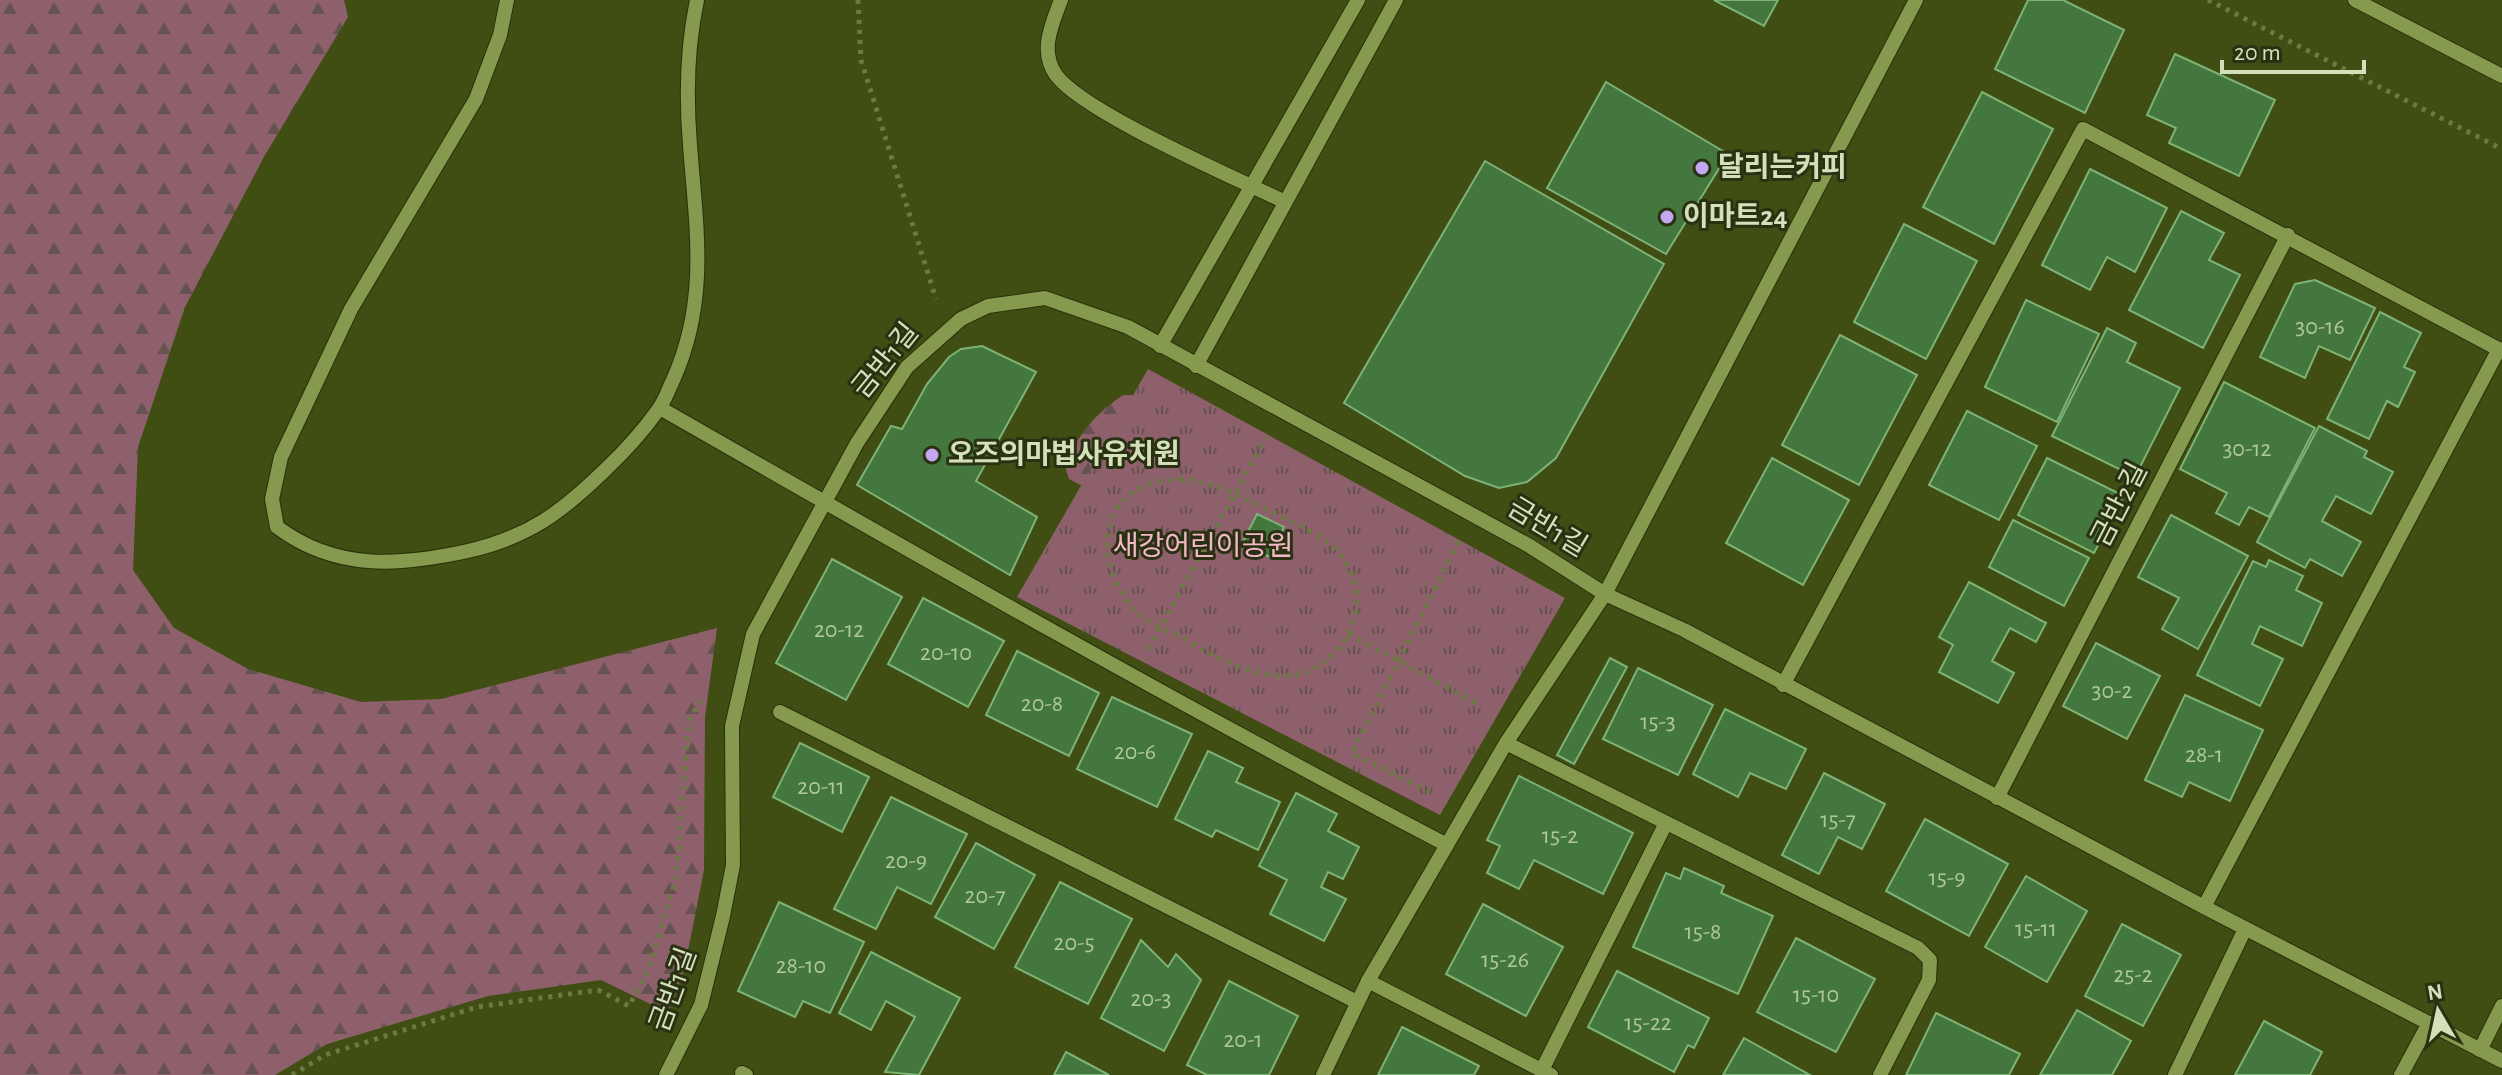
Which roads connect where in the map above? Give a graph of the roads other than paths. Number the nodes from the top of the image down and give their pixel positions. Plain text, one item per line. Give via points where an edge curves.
1 (507, 0) edge
2 (697, 0) edge
3 (1061, 0) edge
4 (1358, 0) edge
5 (1396, 0) edge
6 (1916, 0) edge
7 (2355, 0) edge
8 (2502, 76) edge
9 (1249, 184) junction
10 (1285, 202) junction
11 (2288, 235) junction
12 (1160, 346) junction
13 (2501, 350) edge
14 (1196, 366) junction
15 (660, 408) junction
16 (825, 500) junction
17 (1605, 594) junction
18 (1783, 685) junction
19 (780, 712) dead end
20 (1506, 743) junction
21 (1997, 798) junction
22 (1666, 823) junction
23 (1447, 845) junction
24 (2204, 907) junction
25 (2245, 929) junction
26 (1368, 981) junction
27 (1357, 1002) junction
28 (2502, 1006) edge
29 (2429, 1023) junction
30 (2480, 1050) junction
31 (2502, 1061) edge
32 (1546, 1073) edge
33 (666, 1075) edge
34 (1323, 1075) edge
35 (1880, 1075) edge
36 (2175, 1075) edge
37 (2401, 1075) edge

1 - 15 street via 476,99 351,309 281,457 272,499 277,527 304,548 352,560 417,562 497,544 563,511
2 - 15 street via 688,88 700,252 682,360
3 - 9 street via 1046,43 1055,74 1087,102
4 - 9 street
5 - 10 street
6 - 17 street, 금반1길
7 - 8 street
9 - 10 street
9 - 12 street
10 - 14 street
11 - 13 street
11 - 18 street via 2083,129
11 - 21 street, 금반2길
12 - 14 street, 금반1길
12 - 16 street, 금반1길 via 1128,327 1045,298 988,306 961,319 907,367
13 - 24 street
14 - 17 street, 금반1길 via 1528,545
15 - 16 street
16 - 23 street via 938,568
16 - 33 street, 금반1길 via 753,634 732,726 733,865 723,916 701,1005
17 - 18 street
17 - 20 street, 금반1길
18 - 21 street
19 - 27 street
20 - 22 street
20 - 23 street, 금반1길
21 - 24 street
22 - 32 street
22 - 35 street via 1918,948 1930,960 1929,980
23 - 26 street, 금반1길
24 - 25 street
25 - 29 street
25 - 36 street
26 - 27 street, 금반1길
26 - 32 street
27 - 34 street, 금반1길
28 - 30 street
29 - 30 street
29 - 37 street
30 - 31 street

